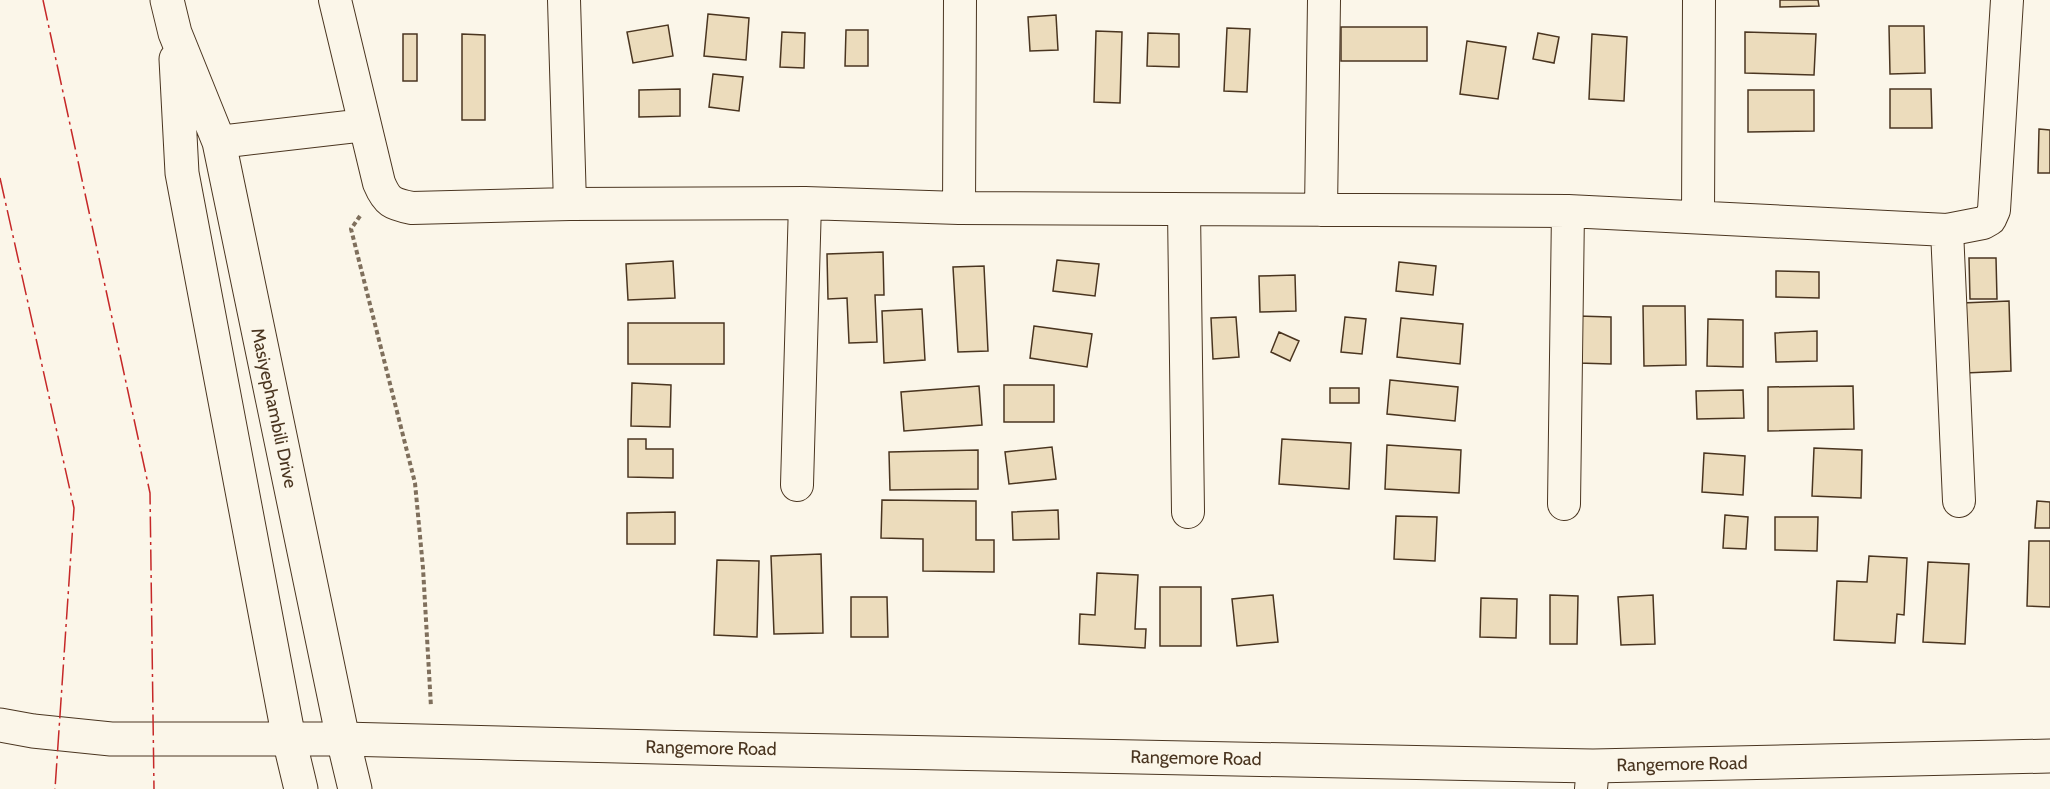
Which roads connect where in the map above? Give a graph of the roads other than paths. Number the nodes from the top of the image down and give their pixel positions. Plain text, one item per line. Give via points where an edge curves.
1 (167, 0) edge
2 (335, 0) edge
3 (564, 0) edge
4 (960, 0) edge
5 (1324, 0) edge
6 (1698, 0) edge
7 (2007, 0) edge
8 (175, 33) junction
9 (365, 125) junction
10 (219, 142) junction
11 (805, 203) junction
12 (570, 204) junction
13 (959, 208) junction
14 (1184, 210) junction
15 (1321, 210) junction
16 (1568, 210) junction
17 (1698, 216) junction
18 (1947, 230) junction
19 (797, 485) dead end
20 (1959, 501) dead end
21 (1564, 504) dead end
22 (1188, 512) dead end
23 (0, 725) edge
24 (343, 739) junction
25 (289, 740) junction
26 (2050, 756) edge
27 (1592, 778) edge
28 (301, 789) edge
29 (356, 789) edge

1 - 8 street, Masiyephambili Drive
2 - 9 street
3 - 12 street
4 - 13 street
5 - 15 street
6 - 17 street
7 - 18 street via 1994,210 1983,223
8 - 10 street, Masiyephambili Drive
8 - 25 street, Masiyephambili Drive via 182,172
9 - 10 street
9 - 12 street via 379,183 385,198 394,204 412,208
10 - 24 street, Masiyephambili Drive
11 - 12 street
11 - 13 street
11 - 19 street
13 - 14 street
14 - 15 street
14 - 22 street
15 - 16 street
16 - 17 street
16 - 21 street
17 - 18 street
18 - 20 street
23 - 25 street, Rangemore Road via 111,739
24 - 25 street, Rangemore Road
24 - 27 street, Rangemore Road
24 - 29 street, Masiyephambili Drive
25 - 28 street, Masiyephambili Drive
26 - 27 street, Rangemore Road

